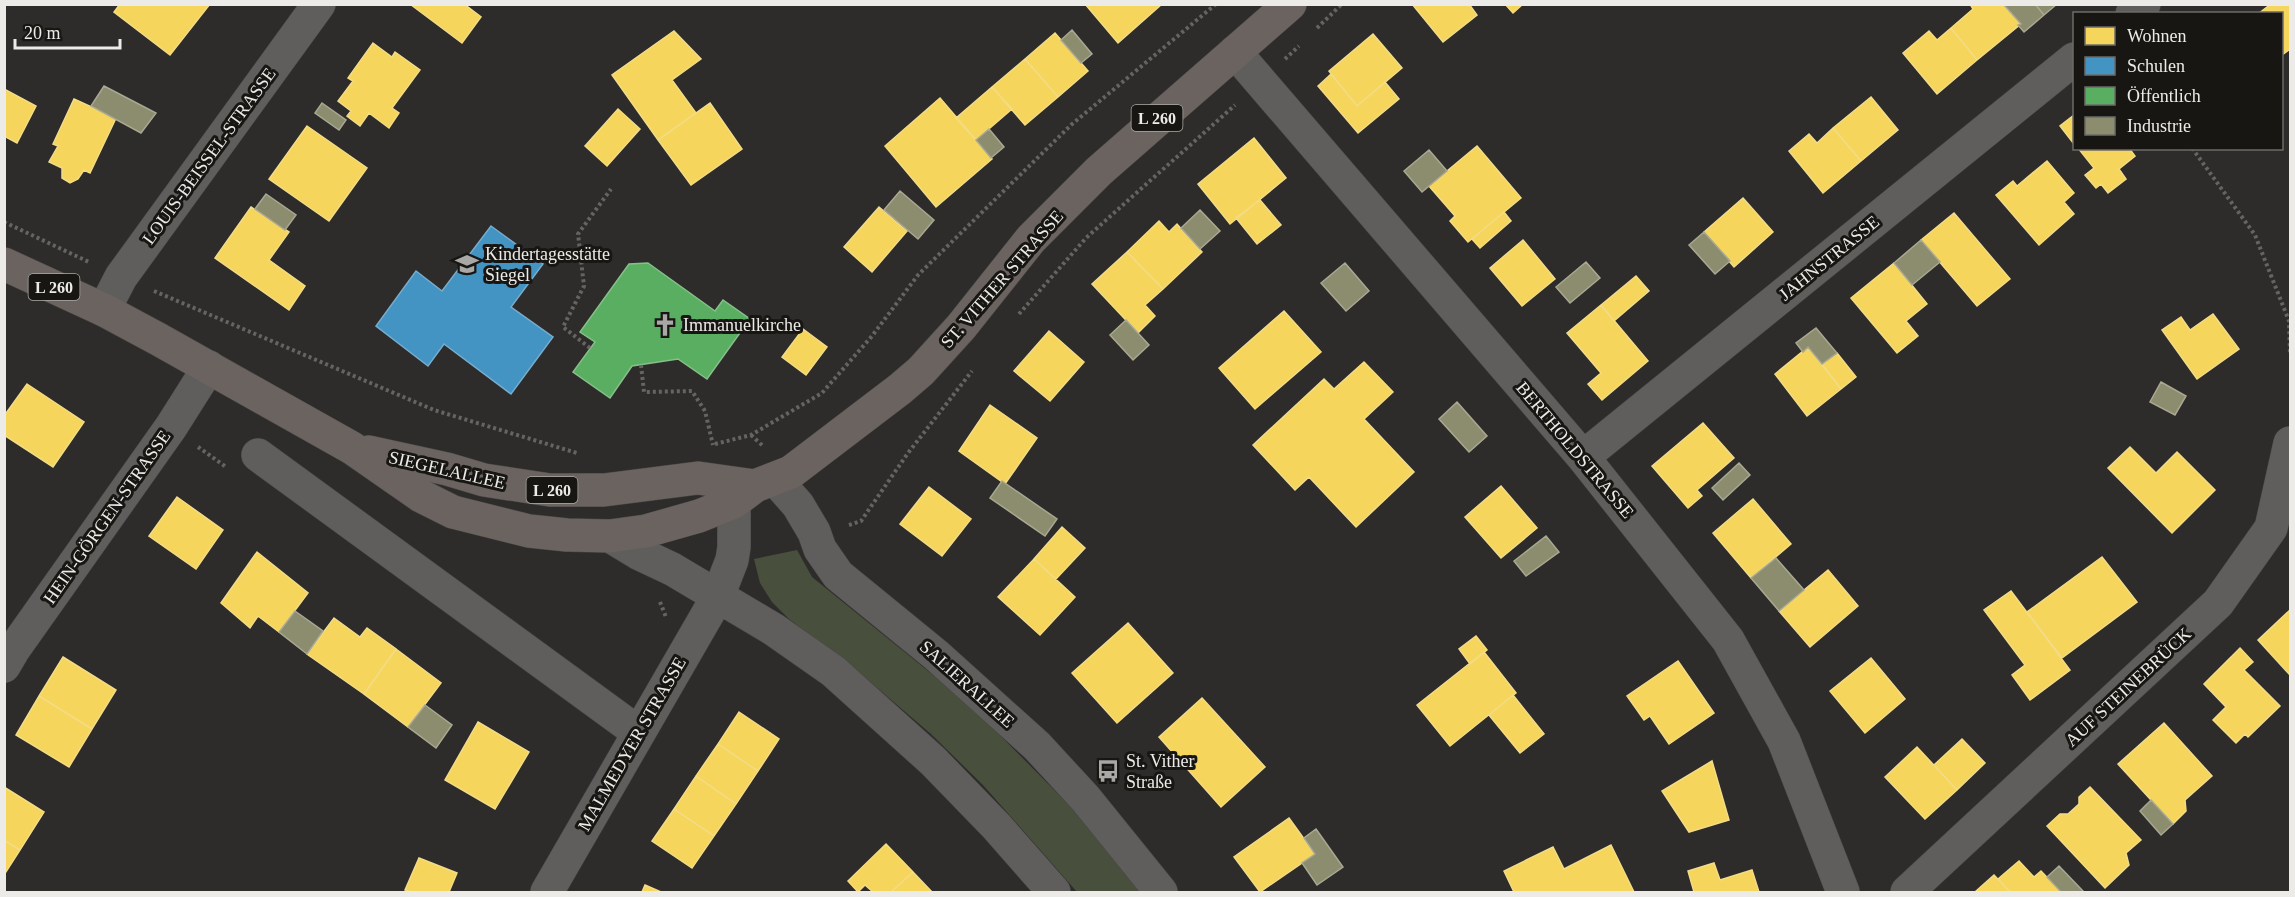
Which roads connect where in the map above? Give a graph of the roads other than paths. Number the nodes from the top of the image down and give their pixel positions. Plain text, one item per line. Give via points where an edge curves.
1 (319, 4) edge
2 (1290, 4) edge
3 (1235, 52) junction
4 (2073, 60) edge
5 (4, 264) edge
6 (104, 310) junction
7 (209, 367) junction
8 (2290, 443) edge
9 (352, 448) junction
10 (258, 455) dead end
11 (1583, 457) junction
12 (755, 489) junction
13 (610, 536) junction
14 (718, 596) junction
15 (4, 666) edge
16 (639, 733) junction
17 (547, 892) edge
18 (1054, 892) edge
19 (1161, 892) edge
20 (1843, 892) edge
21 (1907, 892) edge

1 - 6 street, LOUIS-BEISSEL-STRASSE via 121,277
2 - 3 main road, ST. VITHER STRASSE / L 260
3 - 11 street, BERTHOLDSTRASSE
3 - 12 main road, ST. VITHER STRASSE / L 260 via 1099,171 1031,239 921,371 807,462
4 - 11 street, JAHNSTRASSE
5 - 6 main road, SIEGELALLEE / L 260
6 - 7 main road, SIEGELALLEE / L 260
7 - 9 main road, SIEGELALLEE / L 260
7 - 15 street, HEIN-GÖRGEN-STRASSE
8 - 21 street, AUF STEINEBRÜCK via 2271,528 2218,603
9 - 12 main road, SIEGELALLEE / L 260 via 484,480 550,490 604,490 698,478
9 - 13 main road, SIEGELALLEE / L 260 via 421,496 453,512 529,531
10 - 16 street
11 - 20 street, BERTHOLDSTRASSE via 1728,640 1784,741
12 - 13 main road, SIEGELALLEE / L 260 via 699,516 646,531
12 - 14 street
12 - 19 street, SALIERALLEE via 798,505 838,575 936,655 1037,746
13 - 14 street
14 - 16 street, MALMEDYER STRASSE
14 - 18 street via 832,671 933,761
16 - 17 street, MALMEDYER STRASSE

